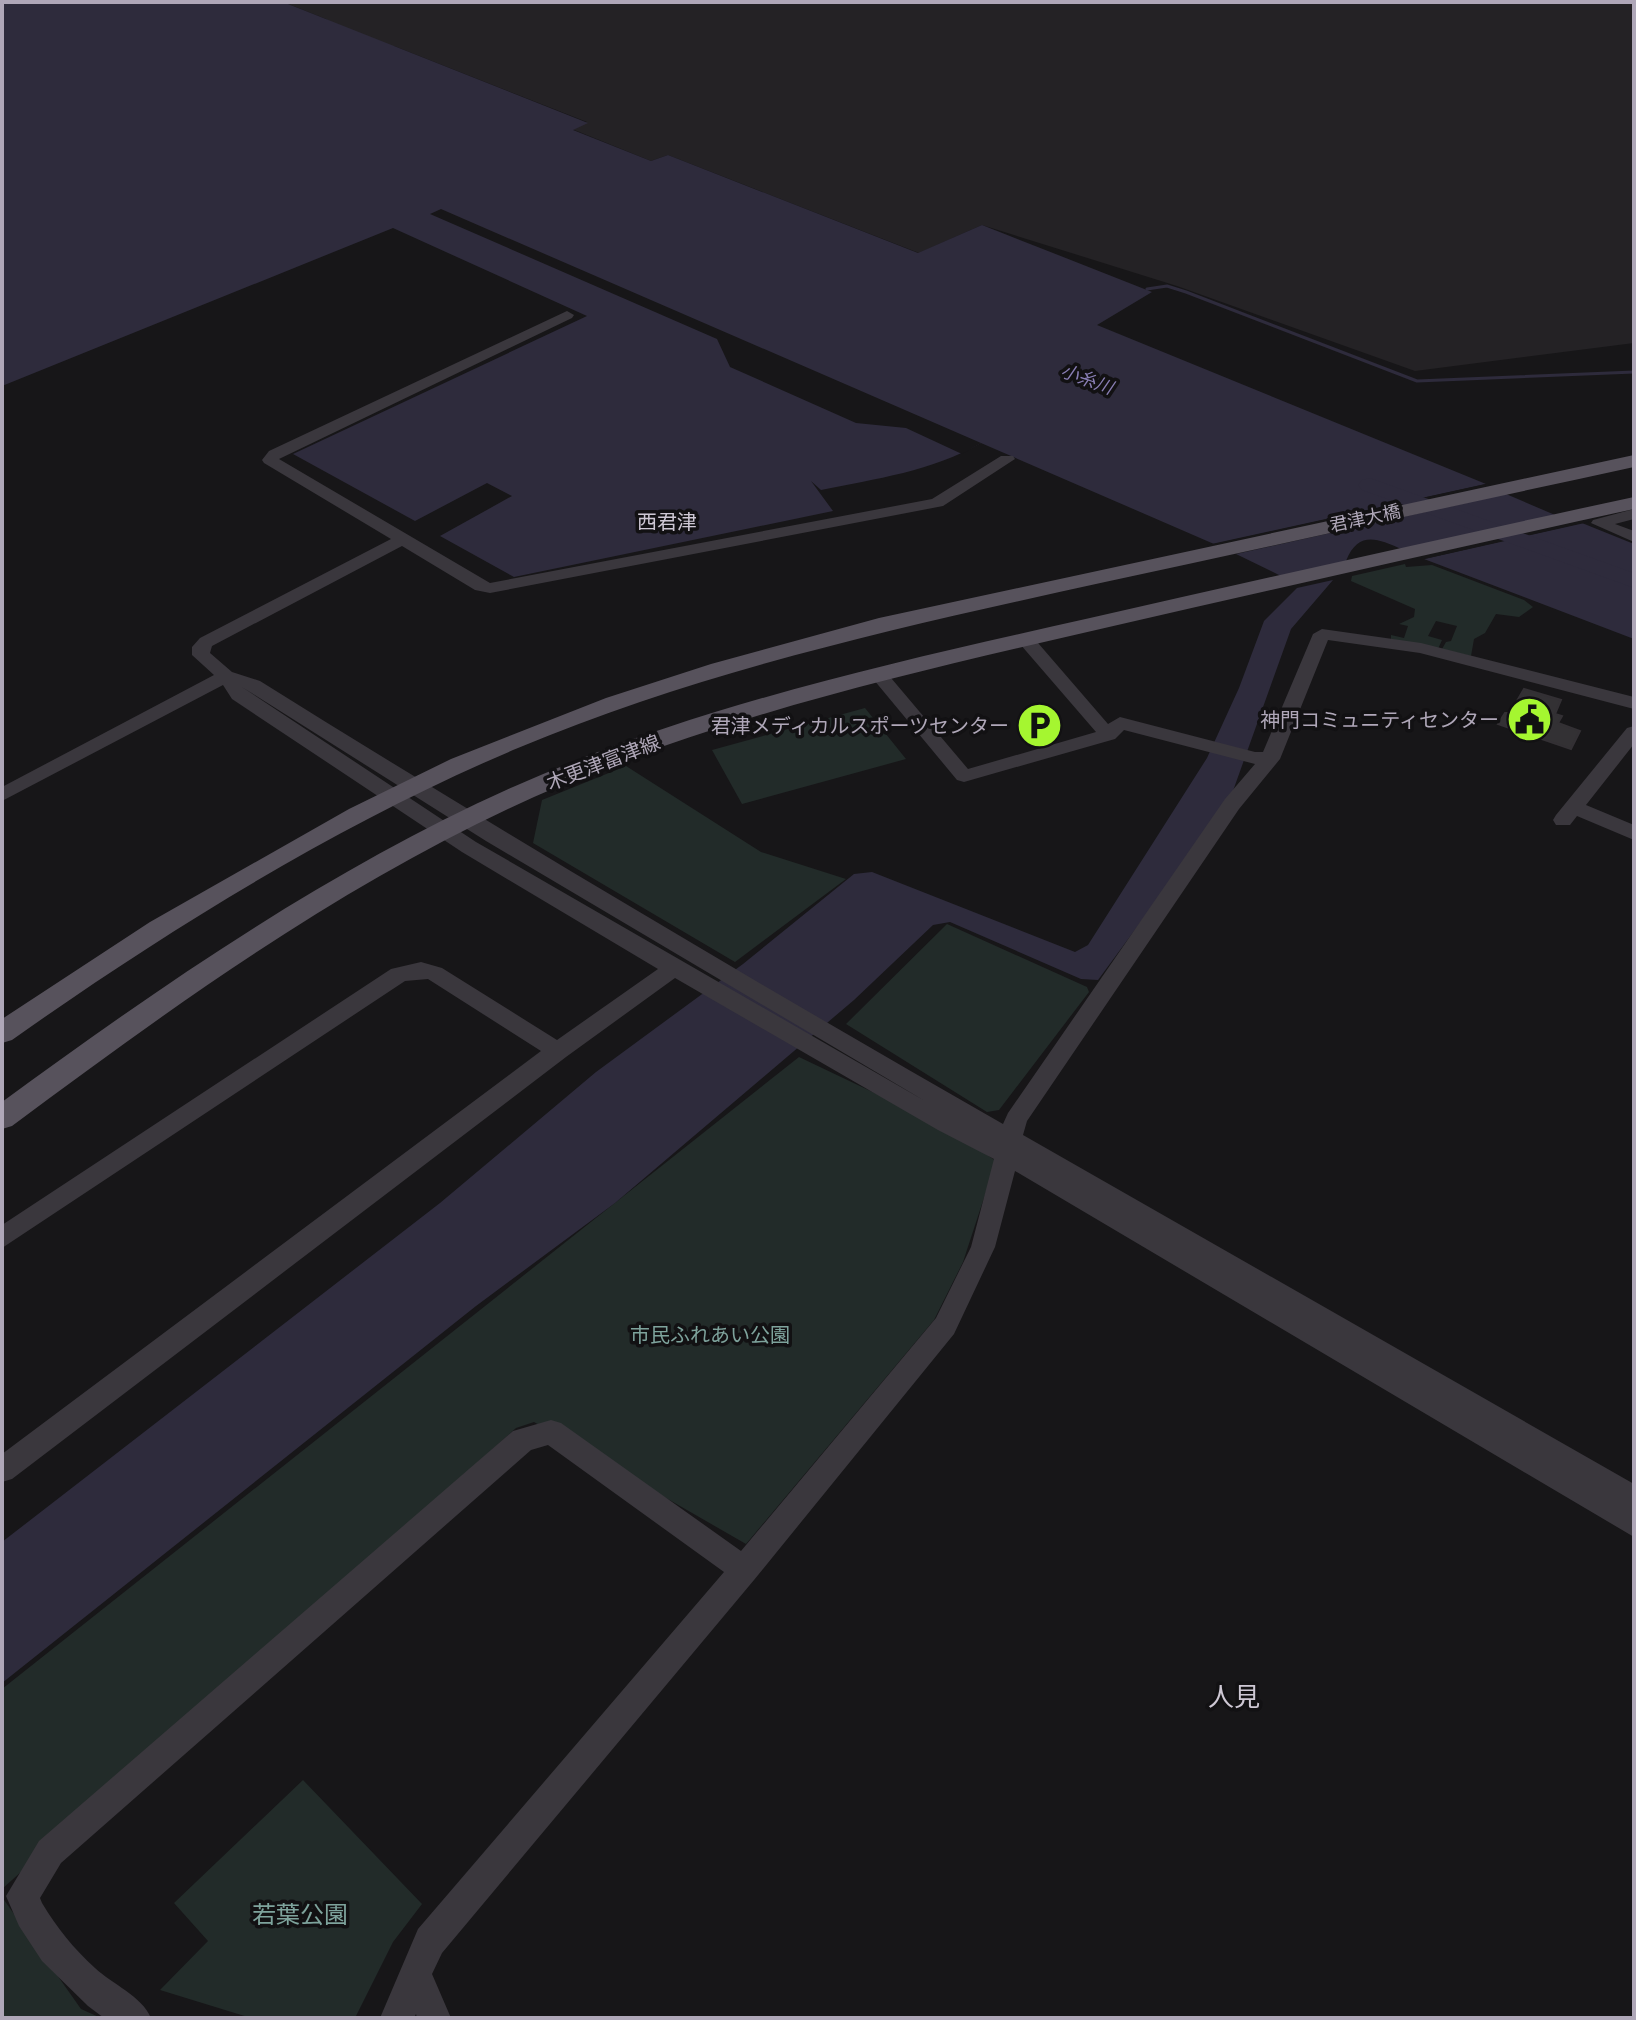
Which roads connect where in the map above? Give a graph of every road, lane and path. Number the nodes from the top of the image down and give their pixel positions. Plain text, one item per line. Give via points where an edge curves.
1 (567, 315) dead end
2 (1007, 459) dead end
3 (1634, 461) edge
4 (1634, 503) edge
5 (1634, 514) edge
6 (1634, 537) edge
7 (403, 539) junction
8 (1026, 640) junction
9 (226, 676) junction
10 (880, 676) junction
11 (1634, 703) edge
12 (1108, 735) junction
13 (1632, 738) edge
14 (1262, 758) junction
15 (402, 791) junction
16 (2, 795) edge
17 (456, 826) junction
18 (1634, 833) edge
19 (674, 968) junction
20 (710, 977) junction
21 (2, 1033) edge
22 (558, 1051) junction
23 (2, 1118) edge
24 (1009, 1147) junction
25 (2, 1238) edge
26 (2, 1470) edge
27 (1634, 1499) edge
28 (1634, 1524) edge
29 (744, 1570) junction
30 (415, 1973) junction
31 (134, 2018) edge
32 (397, 2018) edge
33 (434, 2018) edge

1 - 7 street via 271,457
2 - 7 street via 937,503 501,588 481,586
3 - 15 main road, 君津大橋 via 772,651 600,708
4 - 8 main road, 木更津富津線
5 - 6 street via 1599,523
7 - 9 street via 206,642 201,655
8 - 10 main road, 木更津富津線
8 - 12 street
9 - 15 street via 266,692
9 - 16 street
10 - 12 street via 964,776
10 - 17 main road, 木更津富津線 via 644,746 560,777
11 - 14 street via 1421,648 1322,634
12 - 14 street via 1120,723
13 - 18 street via 1568,813
14 - 24 street via 1016,1119
15 - 17 street
15 - 21 main road via 168,924
17 - 19 street
17 - 20 street
17 - 23 main road, 木更津富津線 via 235,952
19 - 20 street
19 - 22 street
20 - 24 street via 821,1041 946,1124
22 - 25 street via 434,973 399,974
22 - 26 street
24 - 27 street
24 - 28 street
24 - 29 street via 983,1247 945,1326
29 - 30 street via 430,1941
29 - 31 street via 551,1432 523,1440 50,1852 22,1896 32,1923 93,1988
30 - 32 street
30 - 33 street

